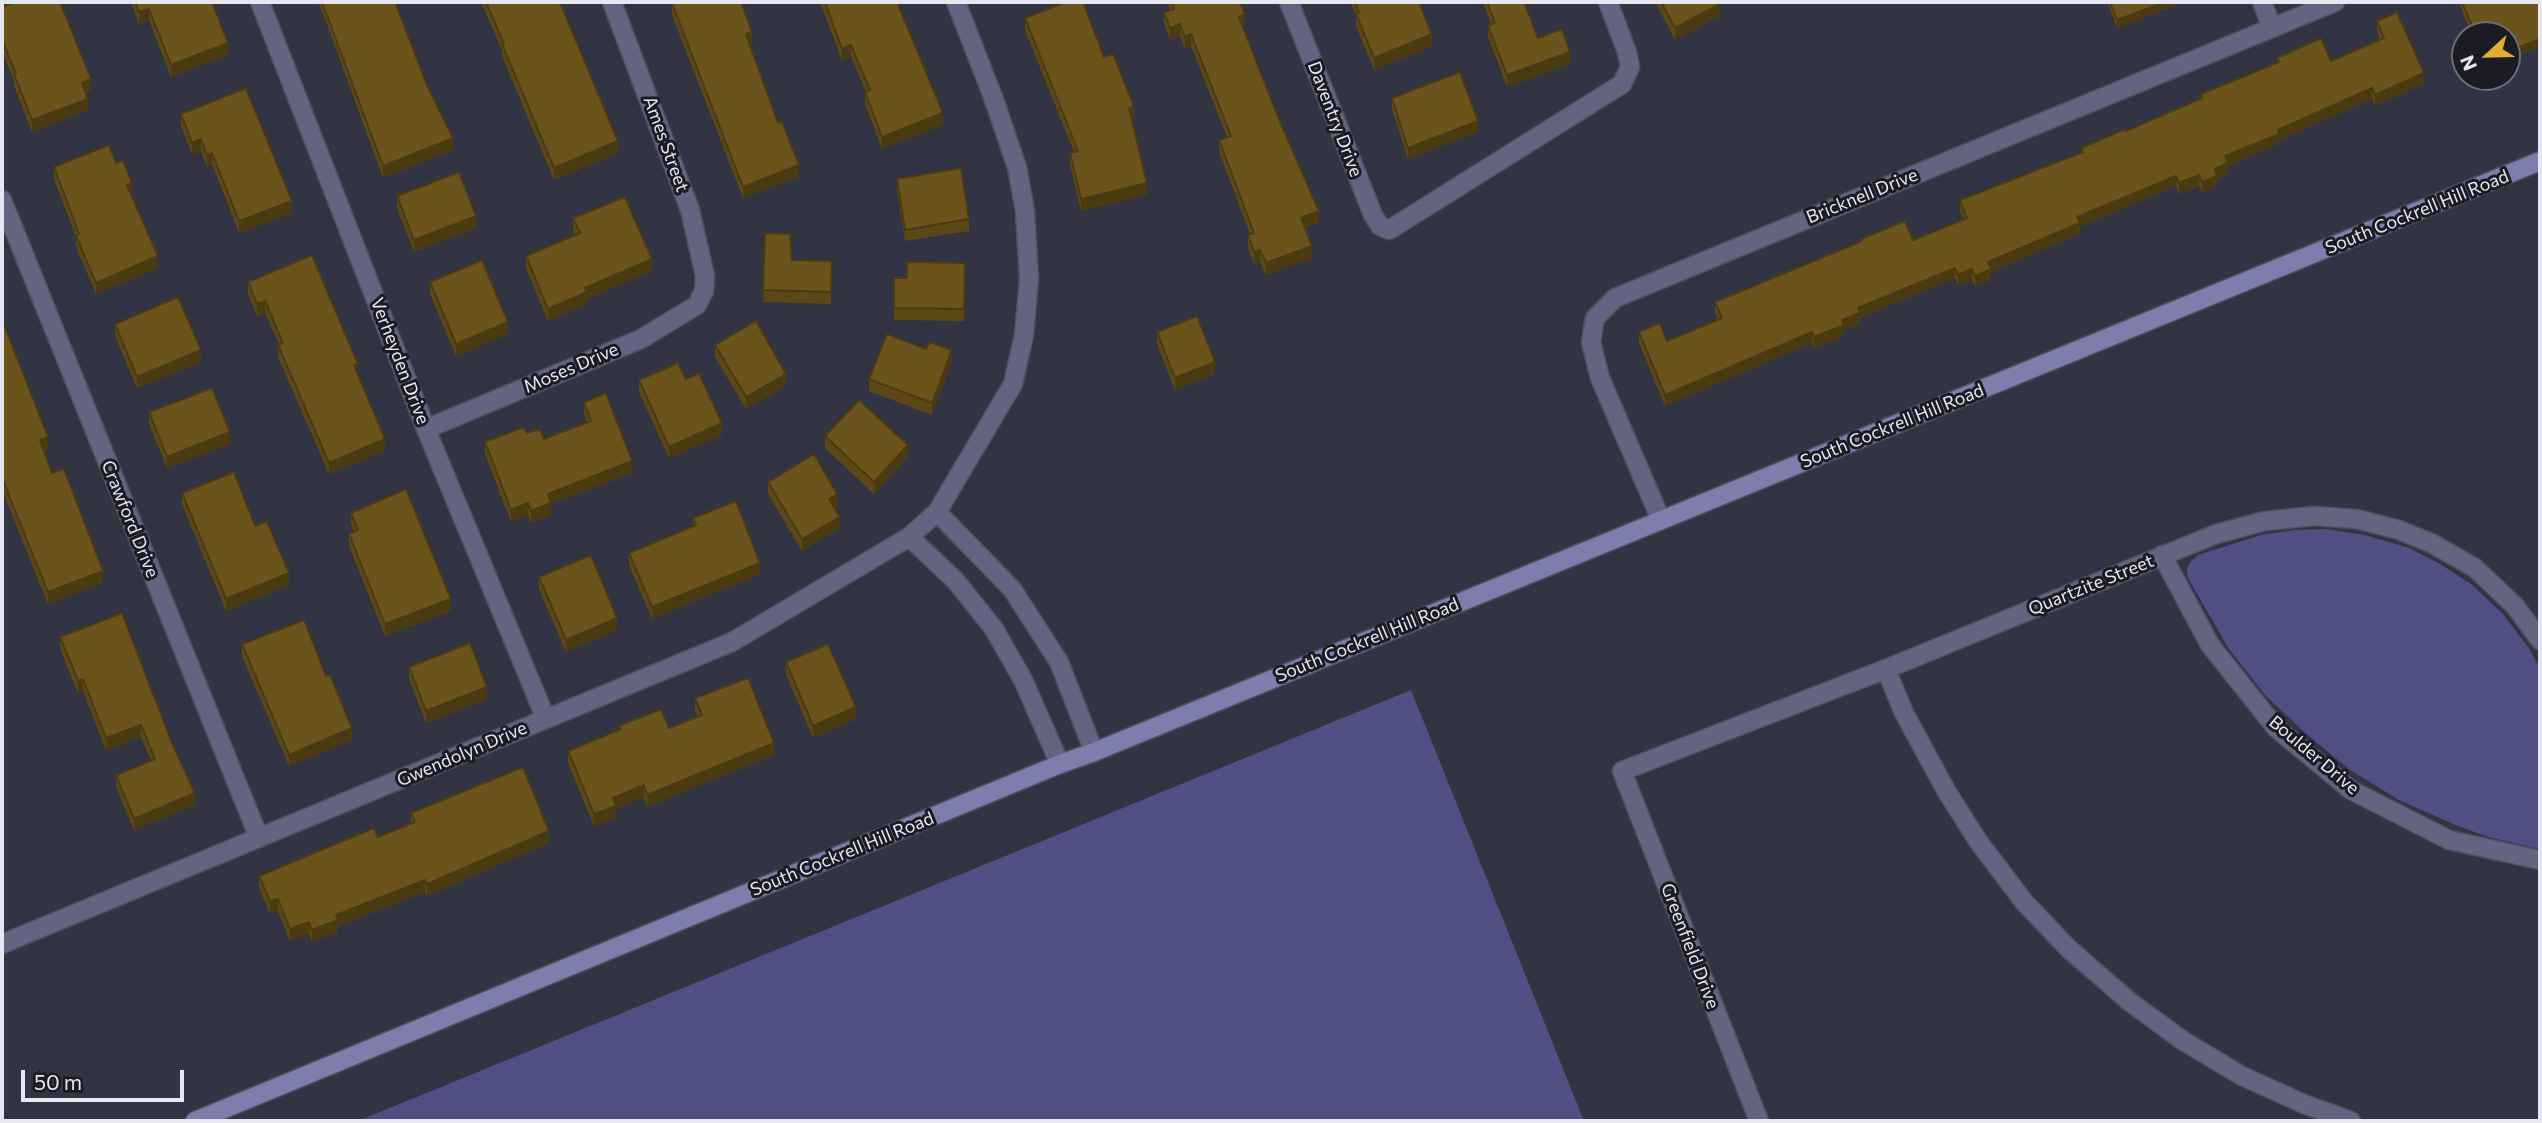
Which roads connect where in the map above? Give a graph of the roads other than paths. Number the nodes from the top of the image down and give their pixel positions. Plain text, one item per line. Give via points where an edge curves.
1 (260, 2) edge
2 (612, 2) edge
3 (956, 2) edge
4 (1289, 2) edge
5 (1608, 2) edge
6 (2262, 2) edge
7 (2335, 2) edge
8 (2272, 27) junction
9 (2540, 161) edge
10 (2, 200) edge
11 (704, 291) joint
12 (426, 429) junction
13 (937, 512) junction
14 (1661, 520) junction
15 (909, 537) junction
16 (2162, 555) junction
17 (2540, 640) edge
18 (1886, 668) junction
19 (546, 719) junction
20 (1094, 752) junction
21 (1060, 764) junction
22 (1622, 771) joint
23 (259, 838) junction
24 (2540, 860) edge
25 (2, 944) edge
26 (195, 1121) edge
27 (1759, 1121) edge
28 (2351, 1121) edge

1 - 12 street, Verheyden Drive
2 - 11 street, Ames Street via 690,210 705,276
3 - 13 street, Gwendolyn Drive via 1017,167 1029,279 1013,384
4 - 5 street, Daventry Drive via 1373,215 1389,230 1622,85 1630,67 1628,52
6 - 8 street
7 - 8 street, Bricknell Drive
8 - 14 street, Bricknell Drive via 1615,298 1595,318 1591,342 1600,378
9 - 14 main road, South Cockrell Hill Road
10 - 23 street, Crawford Drive
11 - 12 street, Moses Drive via 697,305 641,339
12 - 19 street, Verheyden Drive
13 - 15 street, Gwendolyn Drive
13 - 20 street via 1013,589 1059,662
14 - 20 main road, South Cockrell Hill Road
15 - 19 street, Gwendolyn Drive via 732,642
15 - 21 street via 954,580 994,629 1023,680
16 - 17 street, Quartzite Street via 2265,521 2314,516 2357,519 2421,538 2475,568 2515,606
16 - 18 street, Quartzite Street
16 - 24 street, Boulder Drive via 2210,645 2276,728 2351,790 2449,840
18 - 22 street, Quartzite Street
18 - 28 street via 1904,713 1978,841 2069,949 2182,1040 2242,1076
19 - 23 street, Gwendolyn Drive
20 - 21 main road, South Cockrell Hill Road
21 - 26 main road, South Cockrell Hill Road
22 - 27 street, Greenfield Drive
23 - 25 street, Gwendolyn Drive

